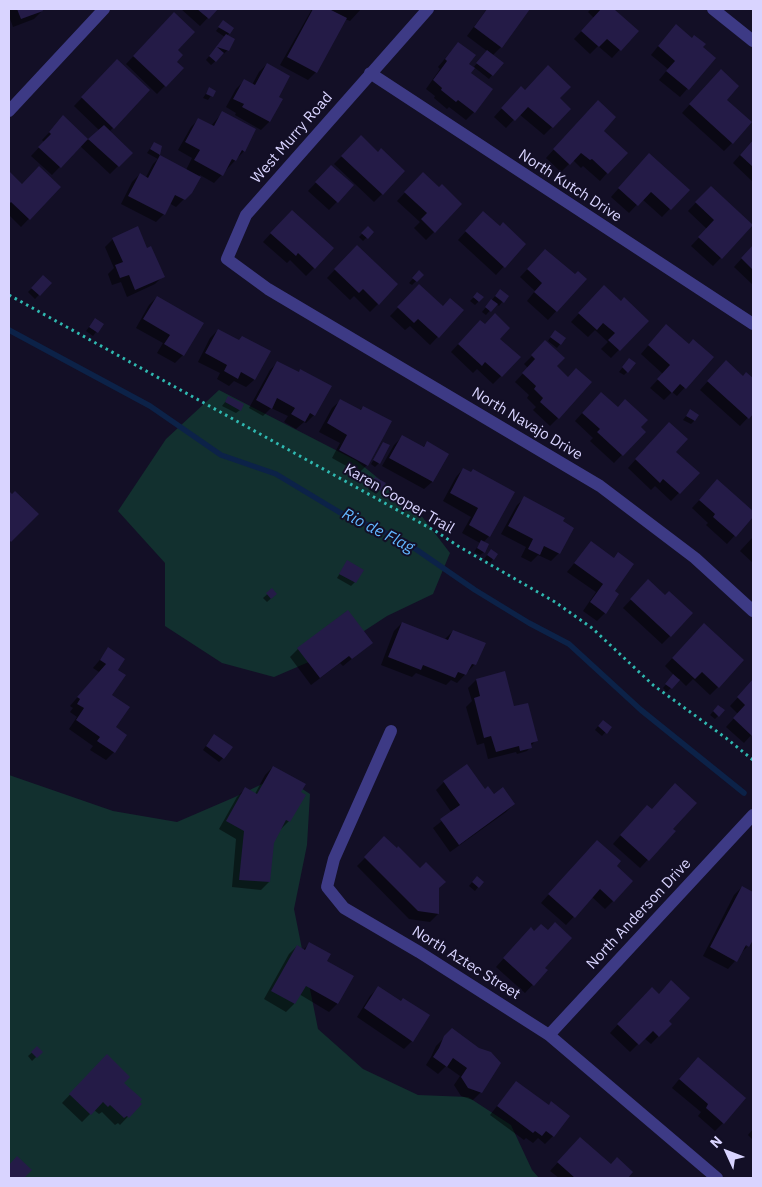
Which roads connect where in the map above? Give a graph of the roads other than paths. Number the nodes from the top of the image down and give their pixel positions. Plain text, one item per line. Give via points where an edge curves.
1 (104, 9) edge
2 (428, 9) edge
3 (713, 9) edge
4 (753, 41) edge
5 (370, 74) junction
6 (9, 111) edge
7 (268, 289) joint
8 (753, 324) edge
9 (753, 611) edge
10 (391, 731) dead end
11 (753, 815) edge
12 (549, 1035) junction
13 (717, 1178) edge

1 - 6 street
2 - 5 street, West Murry Road
3 - 4 street
5 - 7 street, West Murry Road via 246,216 227,259
5 - 8 street, North Kutch Drive
7 - 9 street, North Navajo Drive via 600,486 695,558
10 - 12 street, North Aztec Street via 334,859 327,887 344,908
11 - 12 street, North Anderson Drive
12 - 13 street, North Aztec Street

